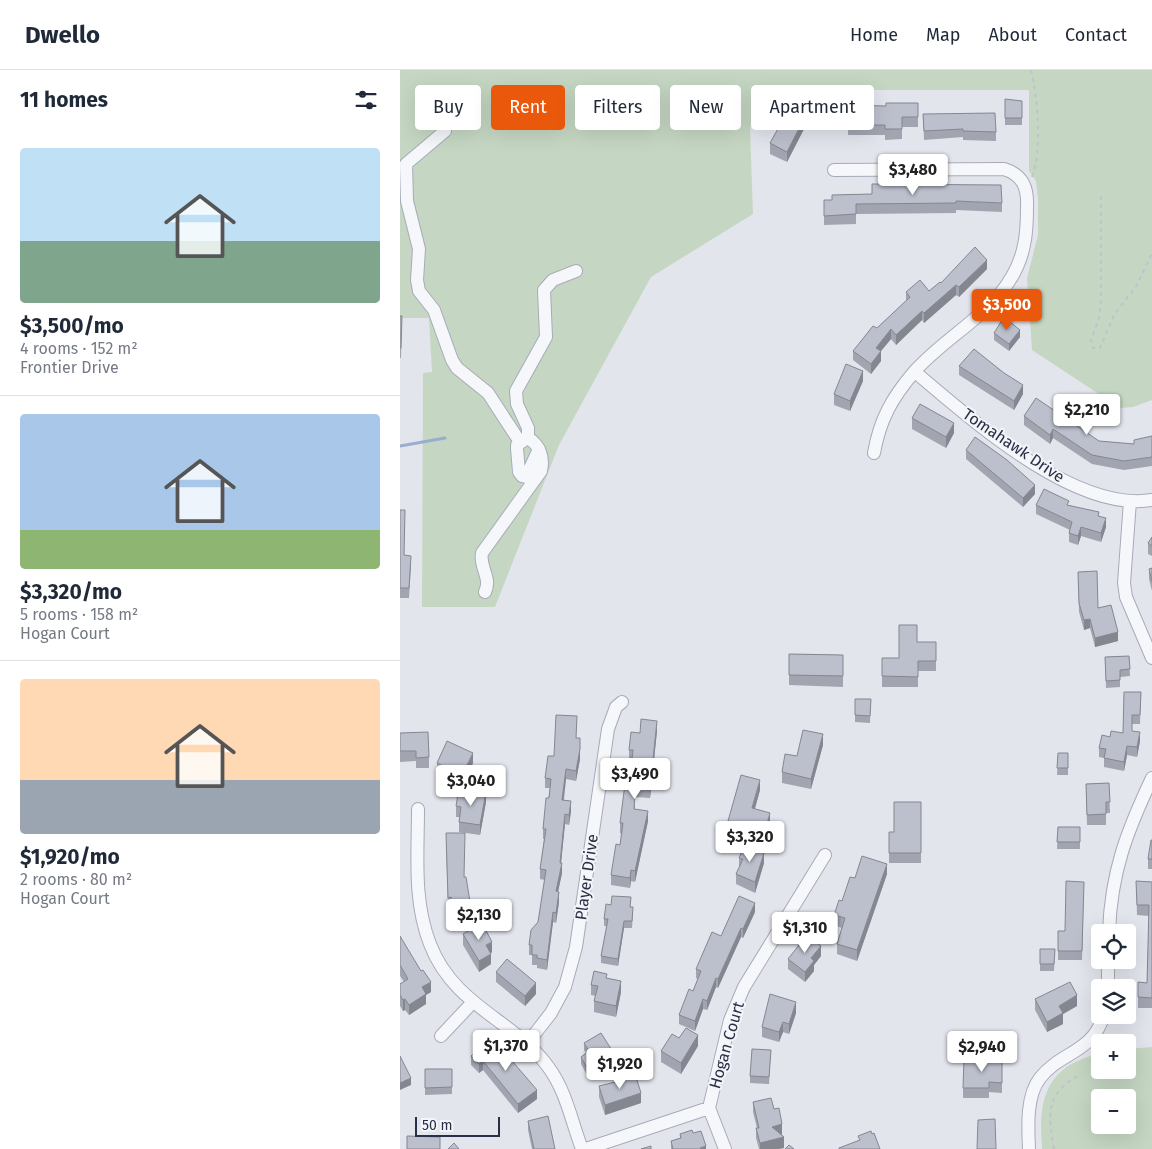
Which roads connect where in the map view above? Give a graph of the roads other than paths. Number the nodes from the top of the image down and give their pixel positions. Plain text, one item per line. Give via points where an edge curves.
1 (446, 131) dead end
2 (834, 170) dead end
3 (576, 272) dead end
4 (914, 372) junction
5 (524, 440) junction
6 (539, 450) junction
7 (874, 453) dead end
8 (1152, 500) edge
9 (1130, 502) junction
10 (485, 592) dead end
11 (1152, 658) edge
12 (622, 702) dead end
13 (1152, 778) edge
14 (418, 809) dead end
15 (825, 855) dead end
16 (1110, 924) edge
17 (472, 1002) junction
18 (1101, 1024) edge
19 (441, 1036) dead end
20 (526, 1045) junction
21 (709, 1108) junction
22 (582, 1149) edge
23 (586, 1149) edge
24 (725, 1149) edge
25 (1029, 1149) edge

1 - 5 street via 406,164 407,201 419,249 417,286 434,310 452,360 462,374 488,393
2 - 4 street via 1000,169 1016,173 1024,182 1028,195 1025,243 1011,280 992,304
3 - 5 street via 553,280 544,290 546,337 516,391 517,404 528,428
4 - 7 street via 883,416
4 - 9 street, Tomahawk Drive via 970,418 1045,470 1098,496
5 - 6 street via 537,444
5 - 6 street via 517,448 522,476 526,476
6 - 10 street via 541,471 481,556 488,580
8 - 9 street, Tomahawk Drive
9 - 11 street via 1124,583 1126,597
12 - 20 street, Player Drive via 616,707 608,729 576,948 565,987 551,1013
13 - 16 street via 1114,874
14 - 17 street via 421,914 430,945 444,969
15 - 21 street, Hogan Court via 744,987 730,1020
17 - 19 street
17 - 20 street
18 - 25 street via 1091,1041 1040,1078 1030,1098
20 - 22 street via 553,1075
21 - 23 street, Hogan Court
21 - 24 street, Hogan Court

